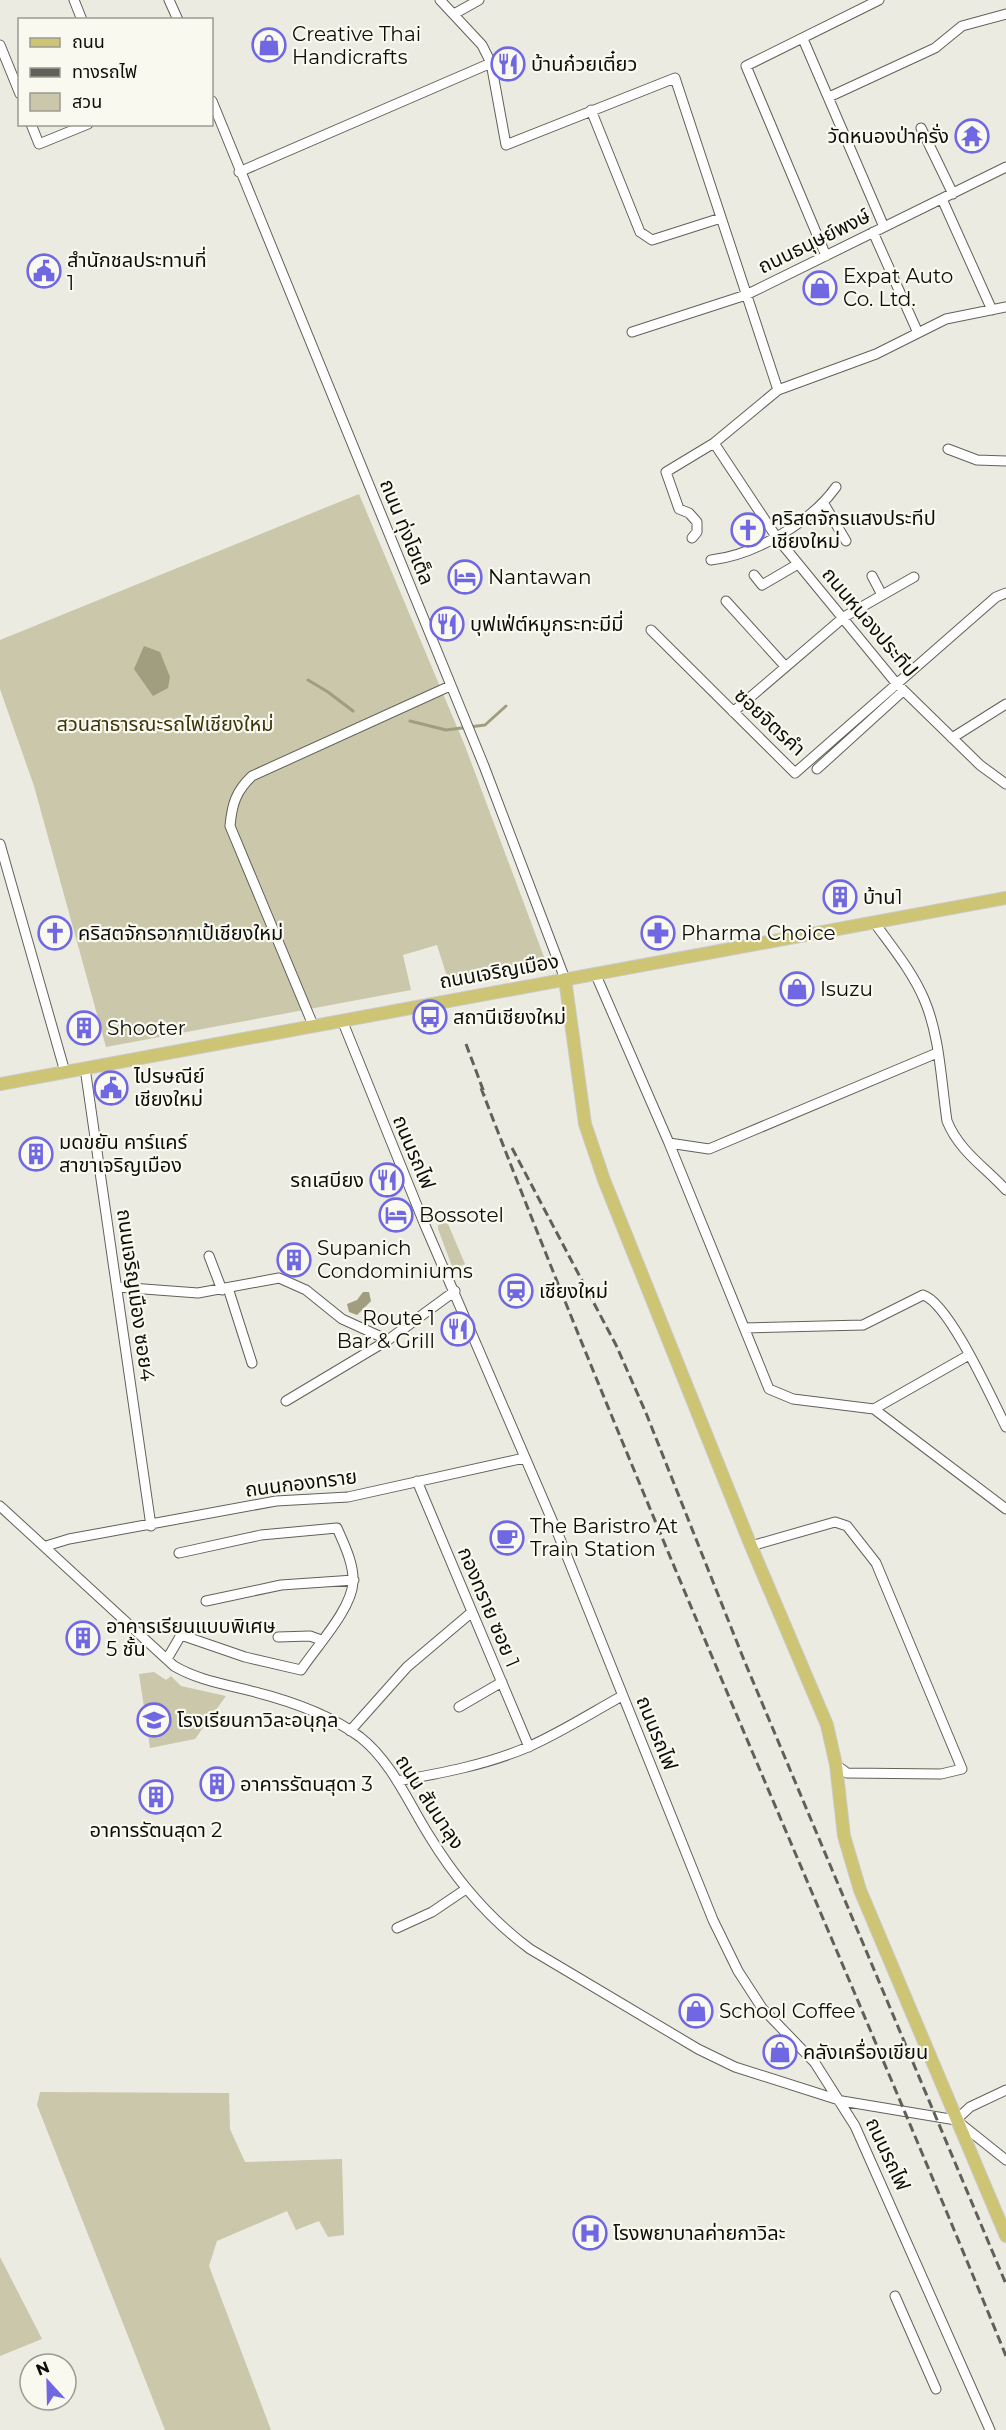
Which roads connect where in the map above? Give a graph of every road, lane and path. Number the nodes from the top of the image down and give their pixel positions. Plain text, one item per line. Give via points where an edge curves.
1 (74, 0) edge
2 (170, 0) edge
3 (440, 0) edge
4 (480, 0) edge
5 (879, 0) edge
6 (454, 14) junction
7 (1006, 15) edge
8 (80, 18) edge
9 (177, 18) edge
10 (803, 39) junction
11 (0, 45) edge
12 (490, 63) junction
13 (4, 68) edge
14 (18, 91) edge
15 (829, 98) junction
16 (213, 104) edge
17 (591, 110) junction
18 (33, 126) edge
19 (83, 126) edge
20 (921, 128) dead end
21 (1006, 168) edge
22 (239, 172) junction
23 (953, 194) junction
24 (942, 199) junction
25 (721, 218) junction
26 (884, 227) junction
27 (873, 232) junction
28 (826, 256) junction
29 (746, 295) junction
30 (1006, 307) edge
31 (992, 310) junction
32 (632, 332) dead end
33 (918, 333) junction
34 (777, 390) junction
35 (714, 443) junction
36 (948, 449) dead end
37 (1006, 461) edge
38 (836, 487) dead end
39 (824, 504) junction
40 (692, 538) dead end
41 (777, 538) junction
42 (846, 541) dead end
43 (711, 560) dead end
44 (798, 564) junction
45 (754, 575) dead end
46 (872, 576) dead end
47 (914, 578) dead end
48 (1006, 593) edge
49 (882, 595) junction
50 (726, 601) dead end
51 (844, 617) junction
52 (651, 630) dead end
53 (784, 665) junction
54 (450, 686) junction
55 (899, 687) junction
56 (1006, 704) edge
57 (733, 712) junction
58 (952, 738) junction
59 (817, 769) dead end
60 (1006, 784) edge
61 (0, 844) edge
62 (1006, 898) edge
63 (874, 922) junction
64 (592, 974) junction
65 (565, 979) junction
66 (541, 982) junction
67 (567, 1000) junction
68 (342, 1020) junction
69 (313, 1025) junction
70 (937, 1053) junction
71 (85, 1068) junction
72 (65, 1072) junction
73 (0, 1084) edge
74 (669, 1143) junction
75 (1006, 1190) edge
76 (209, 1256) dead end
77 (117, 1287) junction
78 (225, 1289) junction
79 (455, 1291) junction
80 (744, 1328) junction
81 (388, 1340) junction
82 (969, 1355) junction
83 (252, 1363) dead end
84 (286, 1401) dead end
85 (874, 1409) junction
86 (1006, 1427) edge
87 (524, 1458) junction
88 (417, 1481) junction
89 (0, 1506) edge
90 (1006, 1509) edge
91 (151, 1526) junction
92 (45, 1546) junction
93 (751, 1546) junction
94 (179, 1553) dead end
95 (354, 1580) junction
96 (206, 1601) dead end
97 (472, 1612) junction
98 (278, 1637) dead end
99 (321, 1640) junction
100 (167, 1659) junction
101 (502, 1683) junction
102 (622, 1696) junction
103 (459, 1707) dead end
104 (350, 1731) junction
105 (529, 1747) junction
106 (836, 1765) junction
107 (397, 1781) junction
108 (466, 1889) junction
109 (397, 1928) dead end
110 (1006, 2090) edge
111 (842, 2101) junction
112 (956, 2120) junction
113 (1006, 2160) edge
114 (1006, 2236) edge
115 (895, 2296) dead end
116 (936, 2389) dead end
117 (990, 2430) edge

1 - 8 street
2 - 9 street
3 - 6 street
4 - 6 street
5 - 10 street
6 - 12 street via 482,45
7 - 15 street via 962,26 935,48
10 - 15 street
10 - 28 street via 746,66
11 - 13 street
12 - 17 street via 506,145
12 - 22 street
13 - 14 street
15 - 26 street
16 - 22 street, ถนน ทุ่งโฮเต็ล
17 - 25 street via 645,238 652,240
17 - 25 street via 675,78
18 - 19 street via 39,144
20 - 23 street
21 - 23 street, ถนนธนุษย์พงษ์
22 - 54 street, ถนน ทุ่งโฮเต็ล
23 - 24 street, ถนนธนุษย์พงษ์
24 - 26 street, ถนนธนุษย์พงษ์
24 - 31 street
25 - 29 street
26 - 27 street, ถนนธนุษย์พงษ์
27 - 28 street, ถนนธนุษย์พงษ์
27 - 33 street
28 - 29 street, ถนนธนุษย์พงษ์
29 - 32 street, ถนนธนุษย์พงษ์
29 - 34 street
30 - 31 street
31 - 33 street via 963,313
33 - 34 street via 876,354
34 - 35 street
35 - 40 street via 666,473 679,509 697,522
35 - 41 street, ถนนหนองประทีป
36 - 37 street via 977,460
38 - 39 street
39 - 41 street
39 - 42 street
41 - 43 street
41 - 44 street, ถนนหนองประทีป
44 - 45 street via 762,585
44 - 51 street, ถนนหนองประทีป
46 - 49 street
47 - 49 street
48 - 55 street via 996,597
49 - 51 street
50 - 53 street
51 - 53 street
51 - 55 street, ถนนหนองประทีป
52 - 57 street, ซอยจิตรคำ
53 - 57 street
54 - 65 street, ถนน ทุ่งโฮเต็ล
54 - 69 street via 252,776 232,804 230,826
55 - 57 street, ซอยจิตรคำ via 795,773
55 - 58 street, ถนนหนองประทีป
55 - 59 street
56 - 58 street
58 - 60 street, ถนนหนองประทีป
61 - 72 street
62 - 63 main road, ถนนเจริญเมือง
63 - 64 main road, ถนนเจริญเมือง
63 - 70 street via 918,986 931,1017
64 - 65 main road, ถนนเจริญเมือง
64 - 67 main road
64 - 74 street
65 - 66 main road, ถนนเจริญเมือง
65 - 67 main road
66 - 67 main road
66 - 68 main road, ถนนเจริญเมือง
67 - 93 main road via 585,1124
68 - 69 main road, ถนนเจริญเมือง
68 - 79 street, ถนนรถไฟ
69 - 71 main road, ถนนเจริญเมือง
70 - 74 street via 709,1149
70 - 75 street via 947,1121 953,1134
71 - 72 main road, ถนนเจริญเมือง
71 - 77 street, ถนนเจริญเมือง ซอย4
72 - 73 main road, ถนนเจริญเมือง
74 - 80 street
76 - 78 street
77 - 78 street via 174,1293
77 - 91 street, ถนนเจริญเมือง ซอย4
78 - 81 street via 263,1279 293,1282 342,1319
78 - 83 street
79 - 81 street
79 - 87 street, ถนนรถไฟ
80 - 82 street via 863,1325 923,1295 932,1298
80 - 85 street via 770,1389 778,1394
81 - 84 street
82 - 85 street
82 - 86 street
85 - 90 street
87 - 88 street, ถนนกองทราย
87 - 102 street, ถนนรถไฟ
88 - 91 street, ถนนกองทราย via 348,1497 276,1501
88 - 97 street, กองทราย ซอย 1
89 - 92 street, ถนน สันนาลุง
91 - 92 street, ถนนกองทราย
92 - 100 street, ถนน สันนาลุง
93 - 106 main road via 820,1706
93 - 106 street via 835,1522 847,1526 876,1563 962,1769 941,1774 846,1773
94 - 95 street via 261,1535 337,1528
95 - 96 street via 282,1585
95 - 99 street via 348,1602
97 - 101 street, กองทราย ซอย 1
97 - 104 street via 407,1667
98 - 99 street via 310,1636
99 - 100 street via 301,1670 245,1657 181,1635
100 - 104 street, ถนน สันนาลุง via 193,1677 276,1698
101 - 103 street
101 - 105 street, กองทราย ซอย 1
102 - 105 street
102 - 111 street, ถนนรถไฟ via 713,1920 738,1971 762,2008 815,2063
104 - 107 street, ถนน สันนาลุง via 381,1758
105 - 107 street via 452,1772
106 - 112 main road via 844,1836 860,1890
107 - 108 street, ถนน สันนาลุง
108 - 109 street via 432,1912
108 - 111 street, ถนน สันนาลุง via 506,1931 530,1949 698,2049 735,2067
110 - 112 street via 970,2107
111 - 112 street, ถนน สันนาลุง
111 - 117 street, ถนนรถไฟ
112 - 113 street
112 - 114 main road
115 - 116 street

